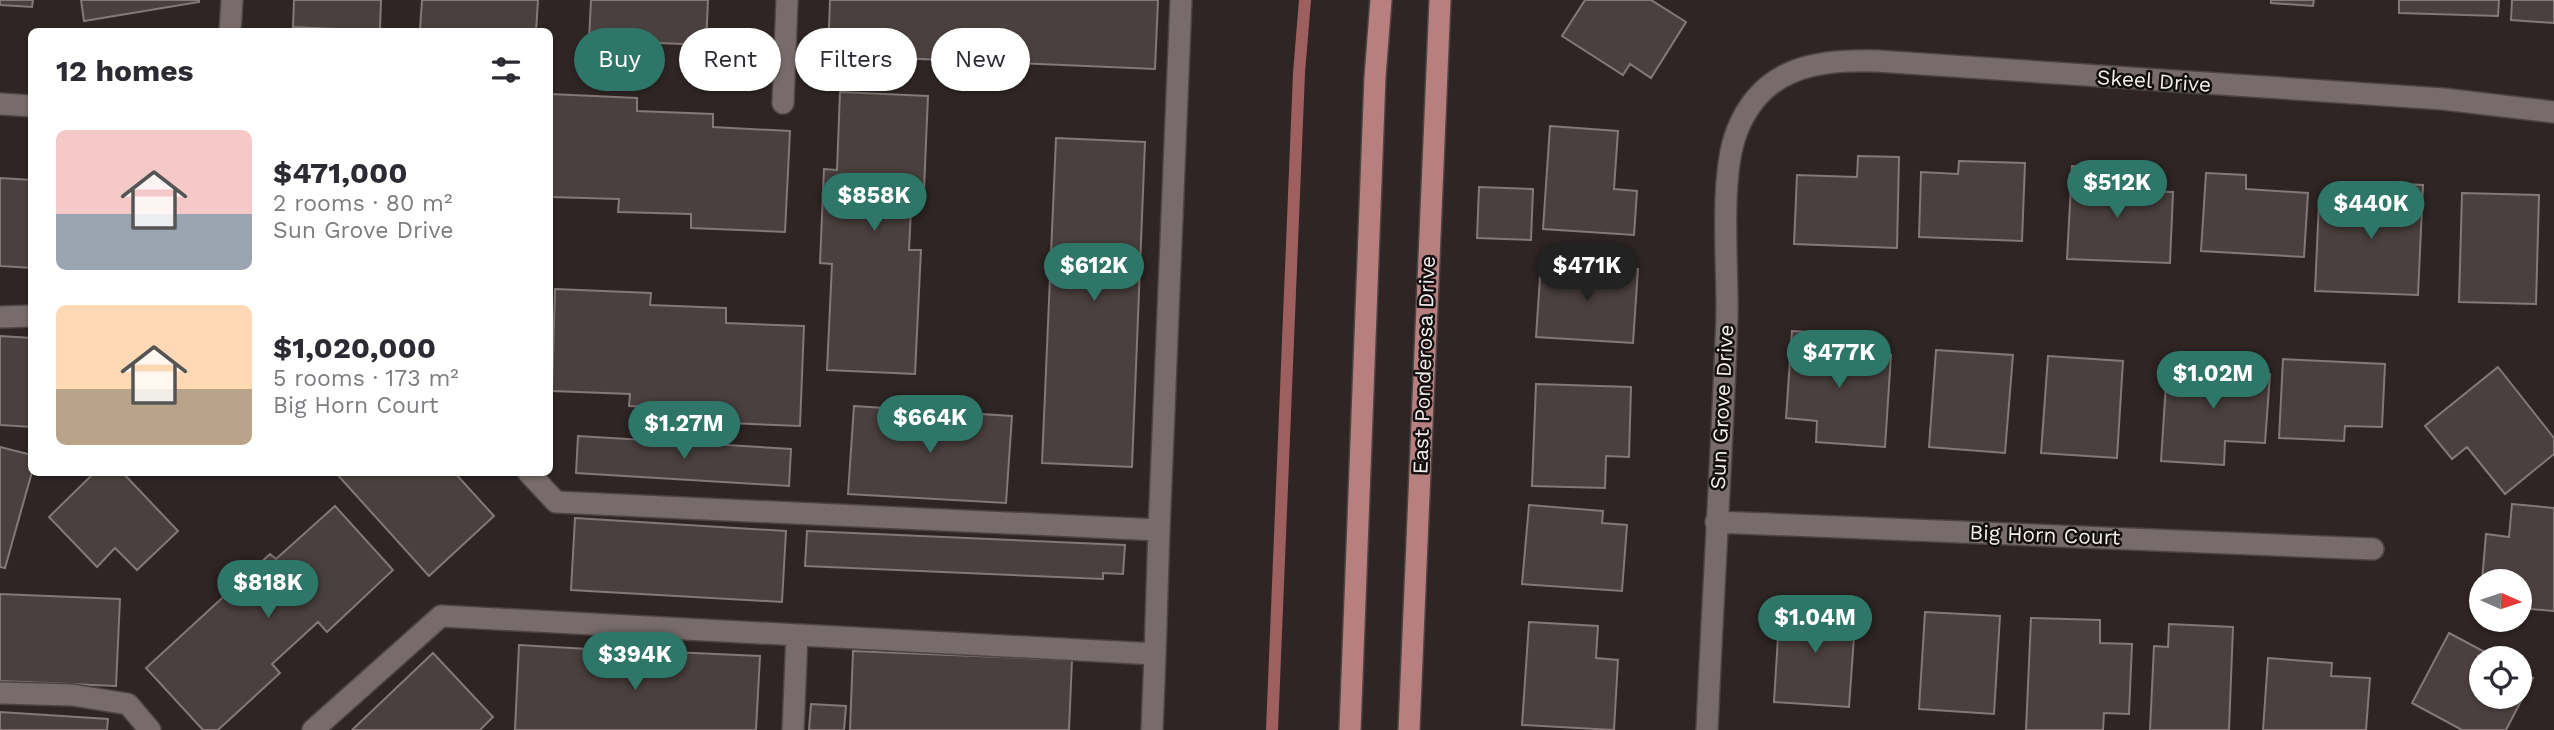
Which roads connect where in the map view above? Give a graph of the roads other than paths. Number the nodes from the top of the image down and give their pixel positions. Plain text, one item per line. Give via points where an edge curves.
1 (232, 0) edge
2 (787, 0) edge
3 (1181, 0) edge
4 (1381, 0) edge
5 (1440, 0) edge
6 (230, 28) edge
7 (1763, 93) joint
8 (783, 103) dead end
9 (0, 104) edge
10 (28, 106) edge
11 (2554, 113) edge
12 (28, 316) edge
13 (0, 317) edge
14 (532, 476) edge
15 (1716, 522) junction
16 (1159, 530) junction
17 (2373, 549) dead end
18 (797, 635) junction
19 (1155, 653) junction
20 (0, 693) edge
21 (150, 730) edge
22 (313, 730) edge
23 (793, 730) edge
24 (1152, 730) edge
25 (1350, 730) edge
26 (1409, 730) edge
27 (1707, 730) edge

1 - 6 street
2 - 8 street
3 - 16 street
4 - 25 main road
5 - 26 main road, East Ponderosa Drive
7 - 11 street, Skeel Drive via 1796,68 1846,60 2443,99
7 - 15 street, Sun Grove Drive via 1737,130 1731,153
9 - 10 street
12 - 13 street
14 - 16 street via 556,502
15 - 17 street, Big Horn Court
15 - 27 street, Sun Grove Drive
16 - 19 street
18 - 19 street
18 - 22 street via 441,616
18 - 23 street
19 - 24 street
20 - 21 street via 72,695 128,704

